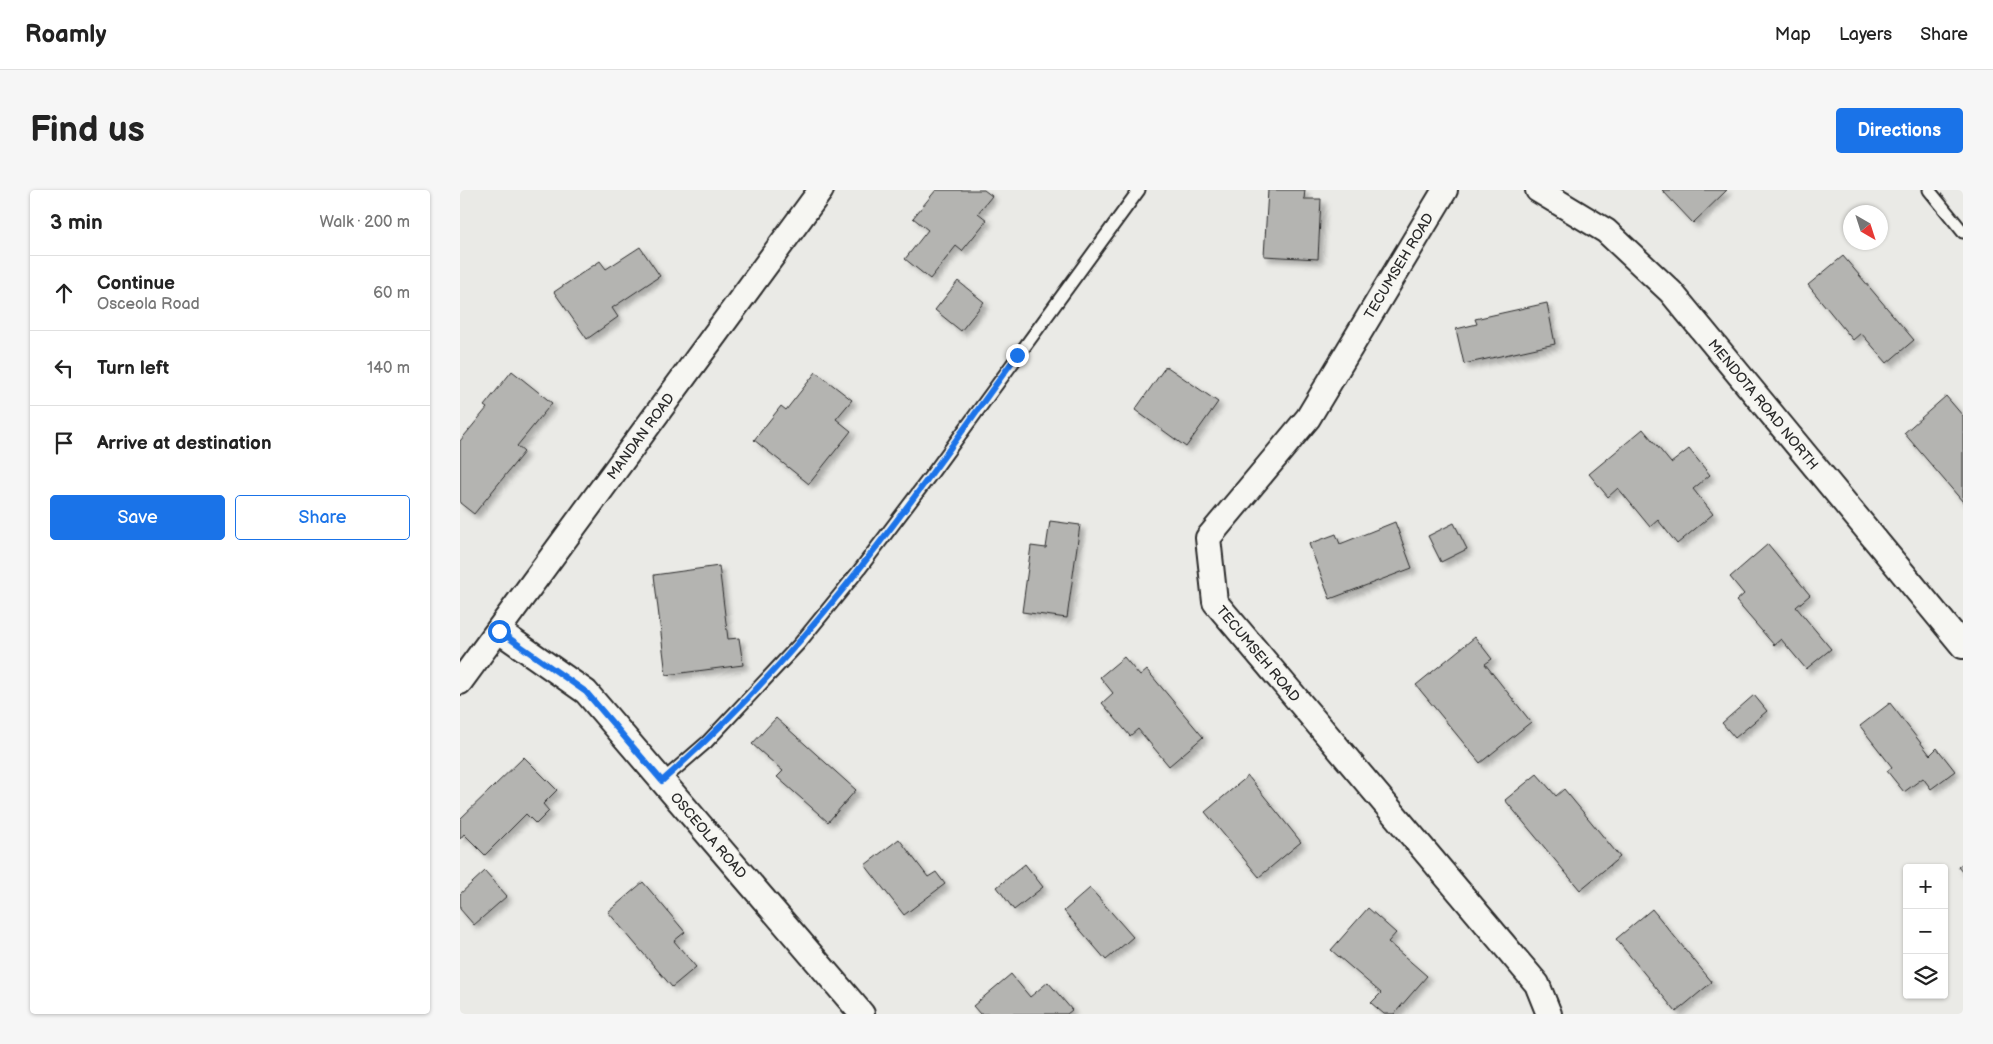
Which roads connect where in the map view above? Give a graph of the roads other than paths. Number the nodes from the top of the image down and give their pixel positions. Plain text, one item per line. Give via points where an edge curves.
1 (821, 190) edge
2 (1139, 190) edge
3 (1445, 190) edge
4 (1538, 190) edge
5 (1929, 190) edge
6 (1963, 232) edge
7 (499, 631) junction
8 (1963, 646) edge
9 (460, 682) edge
10 (662, 781) junction
11 (862, 1014) edge
12 (1549, 1014) edge

1 - 7 street, MANDAN ROAD
2 - 10 lane via 934,471 800,644 707,742
3 - 12 street, TECUMSEH ROAD via 1308,418 1208,538 1215,602 1537,984
4 - 8 street, MENDOTA ROAD NORTH via 1606,231 1671,292
5 - 6 lane
7 - 9 street, MANDAN ROAD
7 - 10 street, OSCEOLA ROAD via 586,692
10 - 11 street, OSCEOLA ROAD

